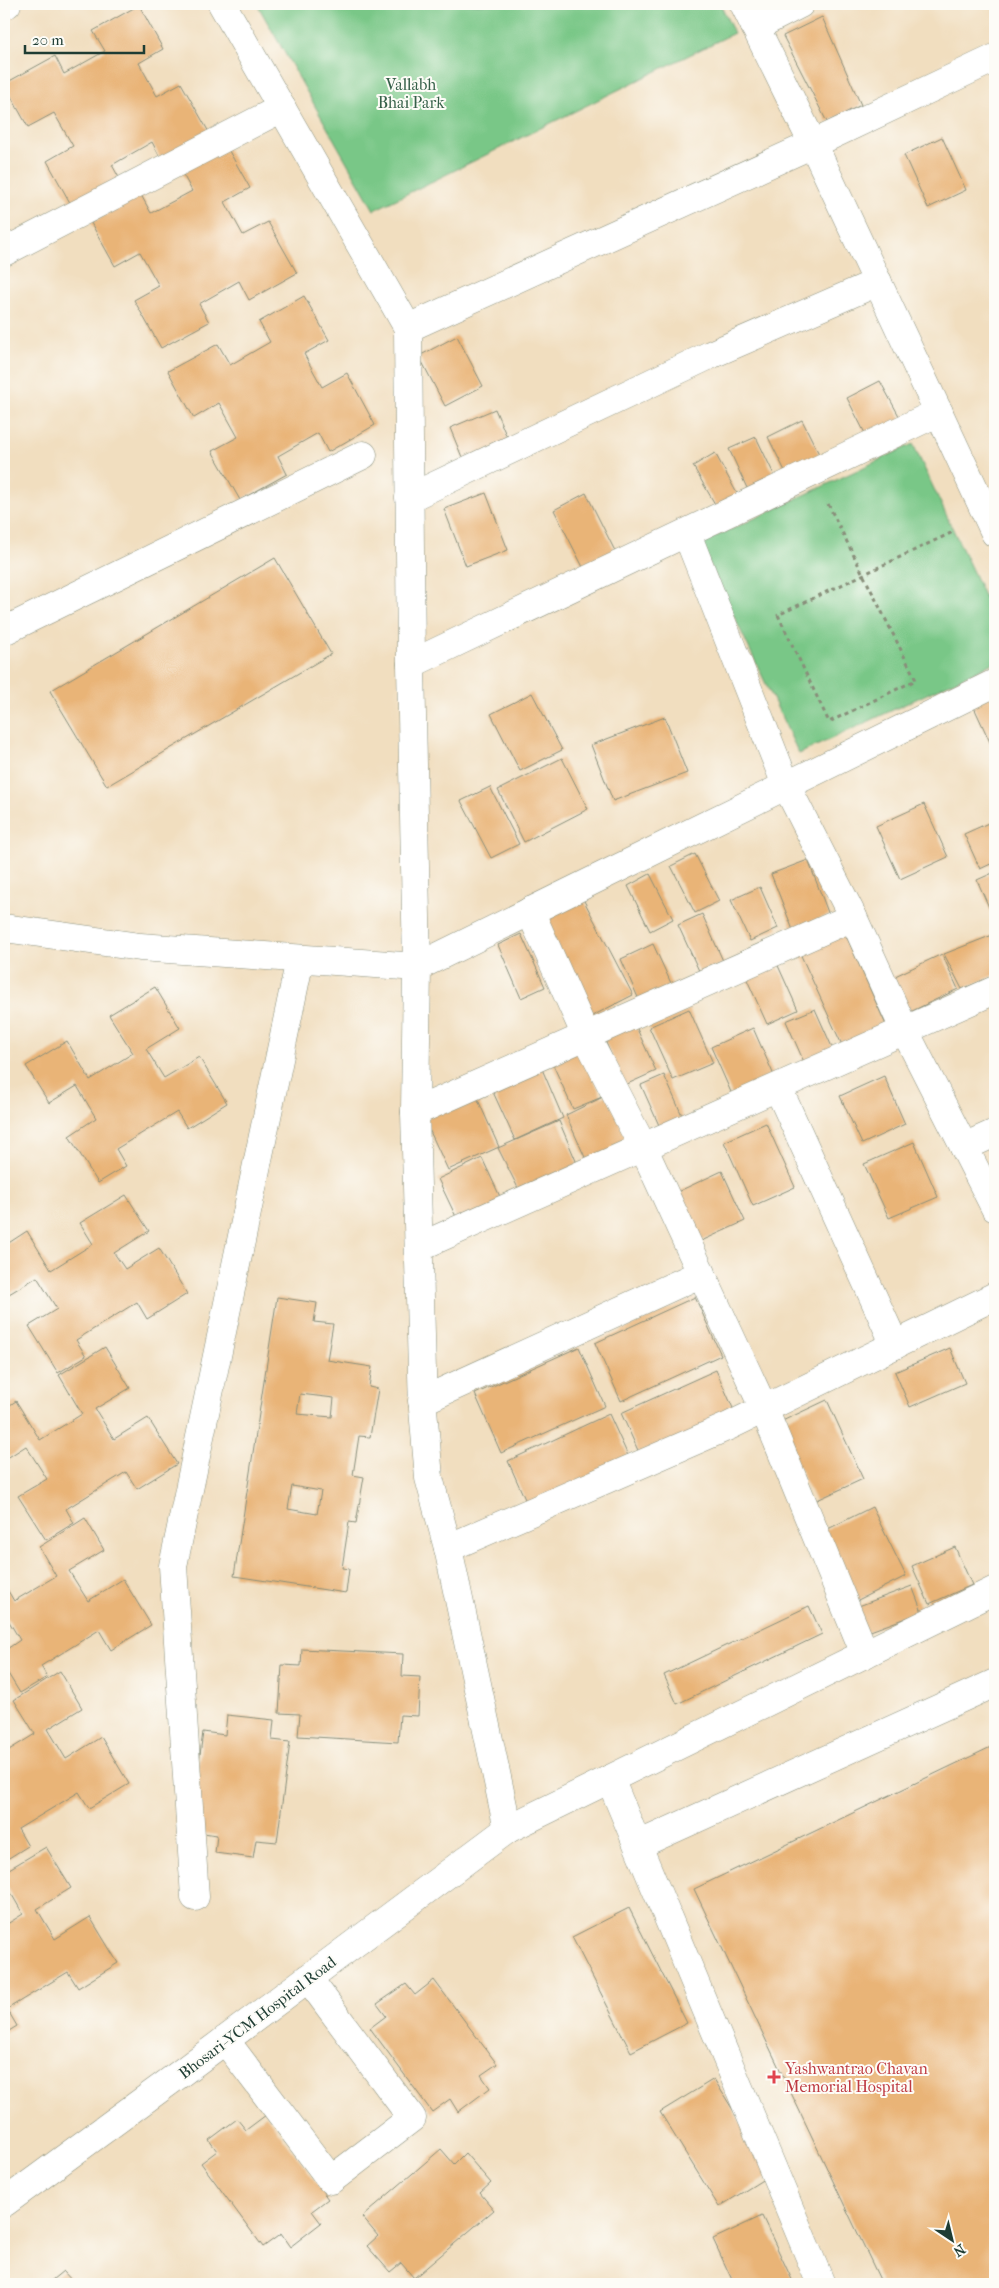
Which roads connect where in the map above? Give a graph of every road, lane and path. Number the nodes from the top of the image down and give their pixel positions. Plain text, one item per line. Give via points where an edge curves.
1 (222, 4) edge
2 (800, 4) edge
3 (750, 15) edge
4 (995, 58) edge
5 (282, 108) junction
6 (813, 144) junction
7 (4, 252) edge
8 (878, 282) junction
9 (408, 328) junction
10 (939, 412) junction
11 (363, 455) dead end
12 (813, 474) junction
13 (409, 498) junction
14 (991, 524) edge
15 (687, 534) junction
16 (864, 574) junction
17 (4, 631) edge
18 (411, 664) junction
19 (995, 683) edge
20 (786, 785) junction
21 (530, 911) junction
22 (853, 917) junction
23 (4, 928) edge
24 (300, 959) junction
25 (417, 967) junction
26 (995, 990) edge
27 (905, 1031) junction
28 (586, 1036) junction
29 (778, 1088) junction
30 (415, 1112) junction
31 (995, 1134) edge
32 (643, 1147) junction
33 (964, 1147) junction
34 (995, 1208) edge
35 (419, 1247) junction
36 (702, 1273) junction
37 (995, 1296) edge
38 (895, 1345) junction
39 (422, 1401) junction
40 (764, 1409) junction
41 (448, 1548) junction
42 (995, 1590) edge
43 (865, 1654) junction
44 (995, 1684) edge
45 (610, 1779) junction
46 (508, 1829) junction
47 (638, 1845) junction
48 (195, 1897) dead end
49 (308, 1978) junction
50 (225, 2040) junction
51 (5, 2197) edge
52 (821, 2284) edge

1 - 5 street
2 - 3 street
3 - 6 street
4 - 6 street
5 - 7 street
5 - 9 street
6 - 8 street
6 - 9 street
8 - 10 street
8 - 13 street via 710,355
9 - 13 street
10 - 12 street
10 - 14 street
11 - 17 street
12 - 15 street
12 - 16 path
13 - 18 street
14 - 16 path
15 - 18 street
15 - 20 street
16 - 16 path via 778,616 828,722 916,680
18 - 25 street
19 - 20 street
20 - 21 street
20 - 22 street
21 - 25 street
21 - 28 street
22 - 27 street
22 - 28 street
23 - 24 street via 140,947
24 - 25 street
24 - 48 street via 173,1566
25 - 30 street
26 - 27 street
27 - 29 street
27 - 33 street
28 - 30 street
28 - 32 street
29 - 32 street
29 - 38 street
30 - 35 street
31 - 33 street
32 - 35 street
32 - 36 street
33 - 34 street
35 - 39 street
36 - 39 street
36 - 40 street
37 - 38 street
38 - 40 street
39 - 41 street via 429,1478
40 - 41 street
40 - 43 street
41 - 46 street
42 - 43 street, Bhosari-YCM Hospital Road
43 - 45 street, Bhosari-YCM Hospital Road
44 - 47 street
45 - 46 street, Bhosari-YCM Hospital Road
45 - 47 street
46 - 49 street, Bhosari-YCM Hospital Road
47 - 52 street
49 - 50 street, Bhosari-YCM Hospital Road
49 - 50 street via 412,2118 331,2180
50 - 51 street, Bhosari-YCM Hospital Road

